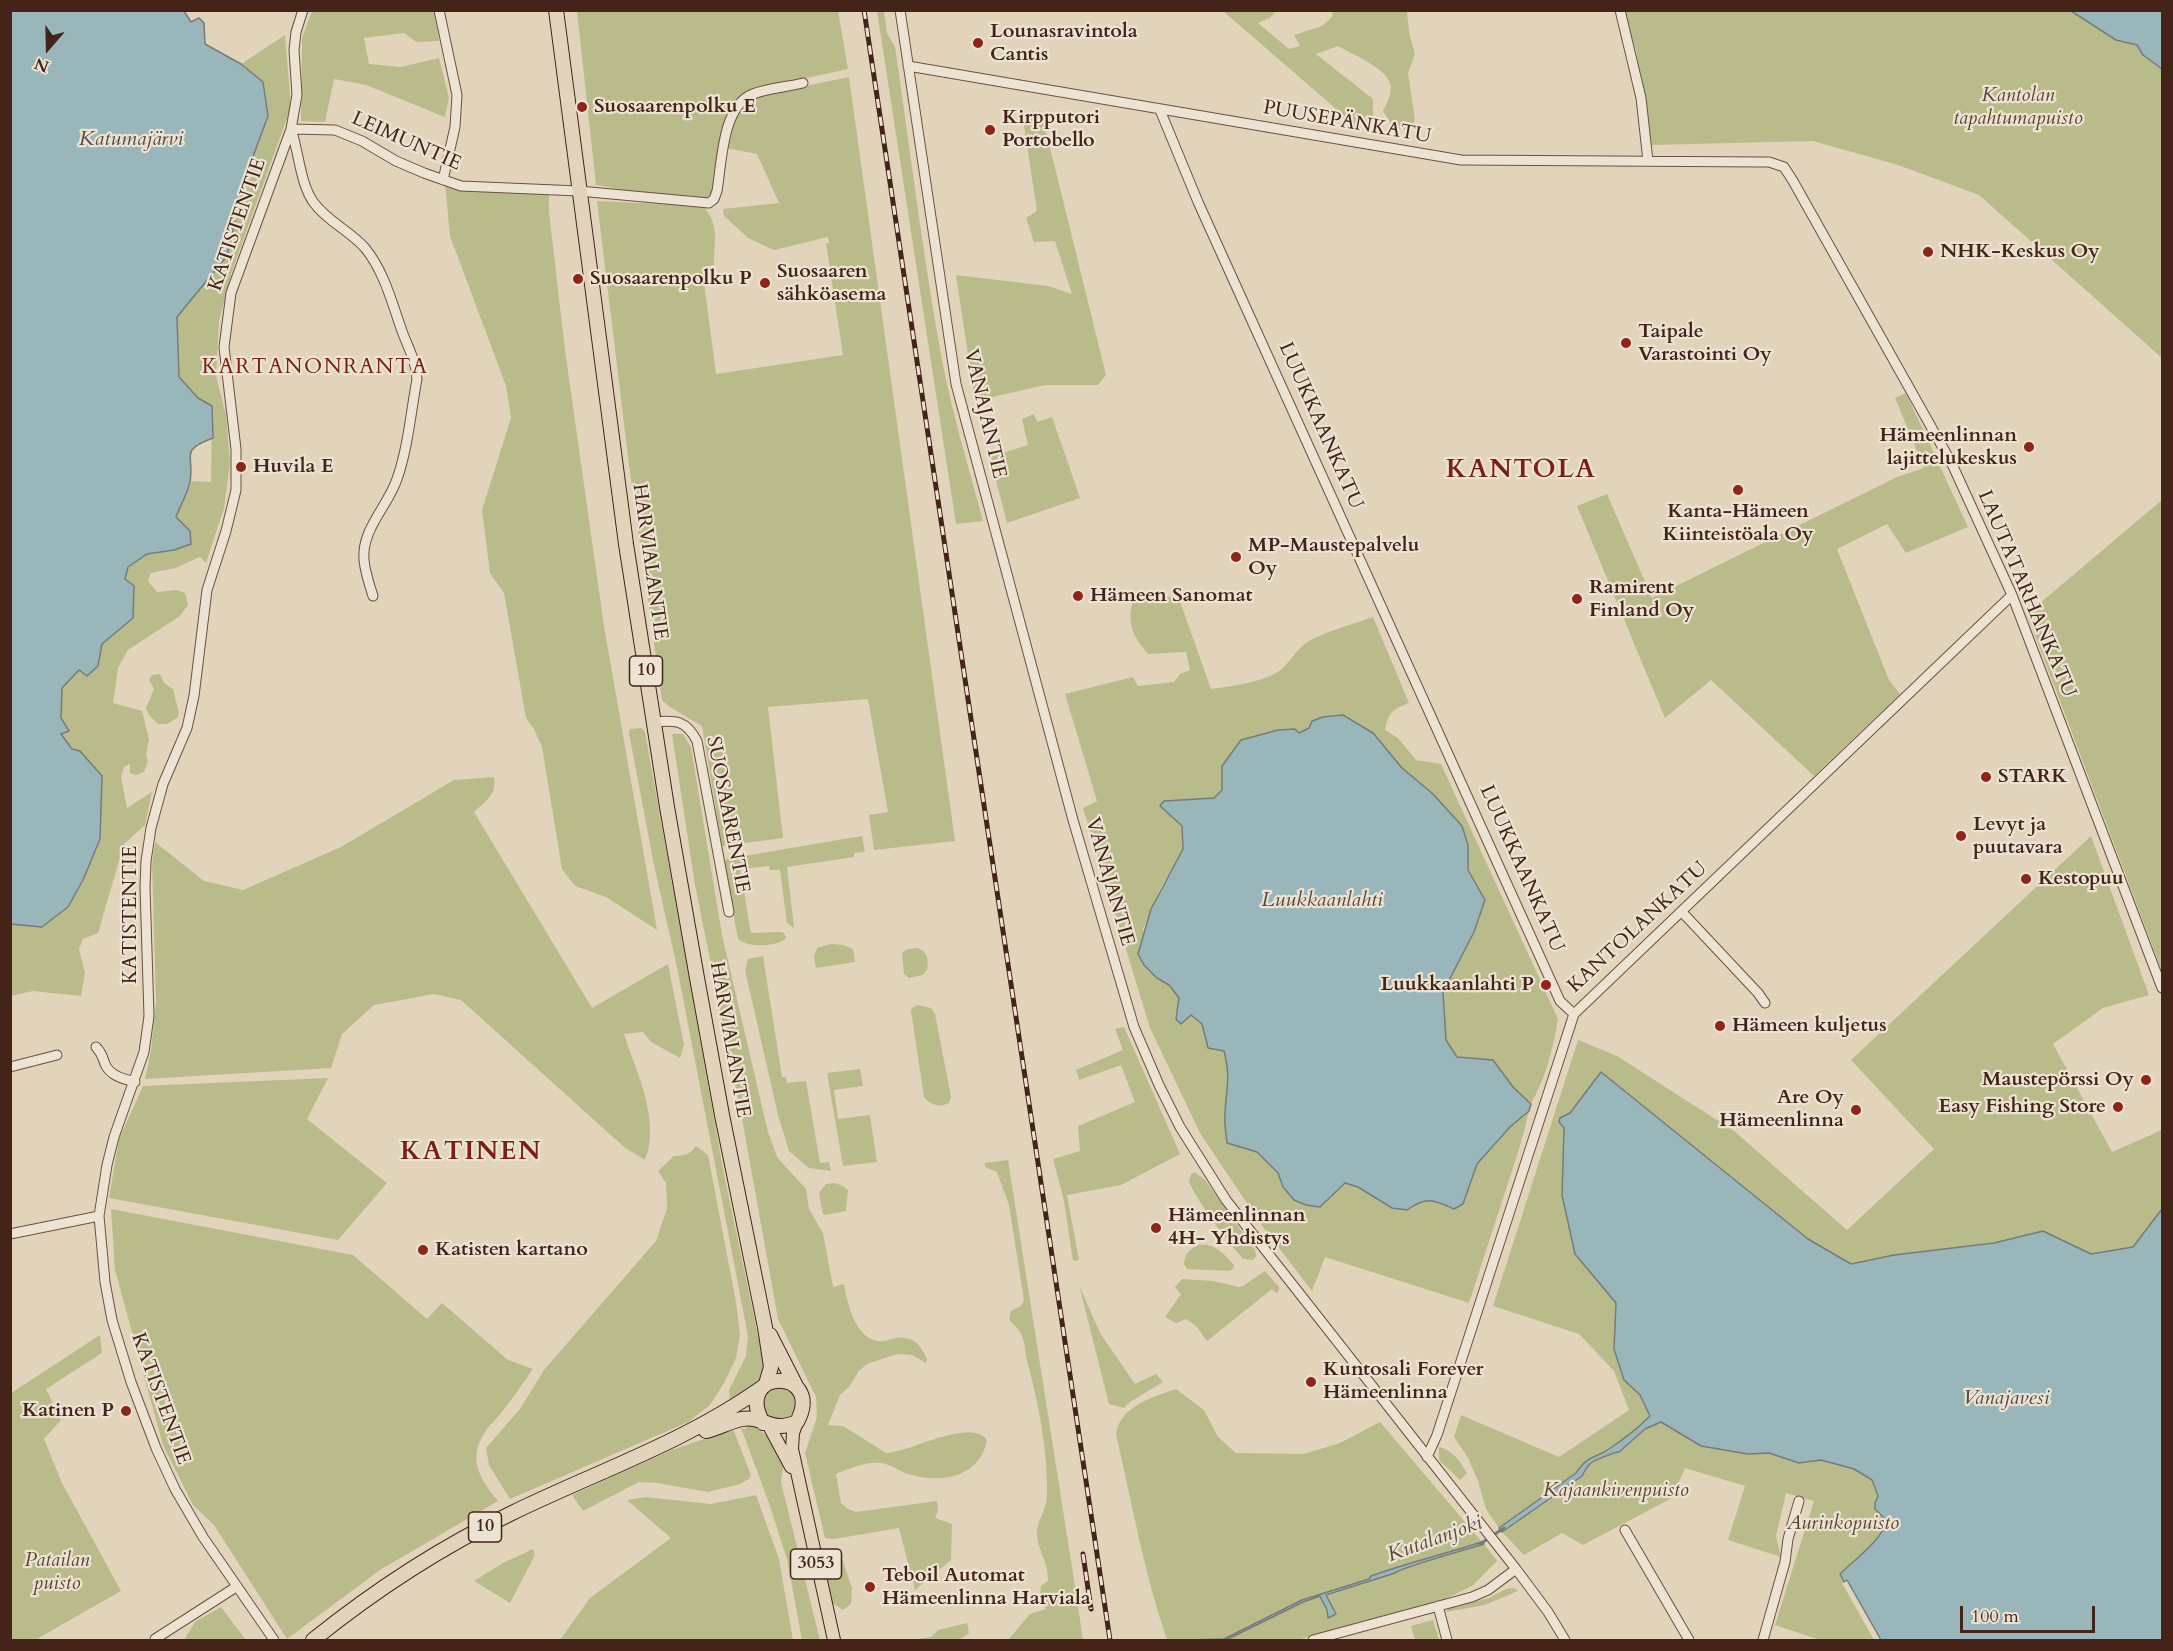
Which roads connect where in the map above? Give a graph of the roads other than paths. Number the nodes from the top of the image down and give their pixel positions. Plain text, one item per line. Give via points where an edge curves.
1 (303, 10) edge
2 (439, 10) edge
3 (556, 10) edge
4 (900, 10) edge
5 (1620, 10) edge
6 (908, 66) junction
7 (803, 83) dead end
8 (1160, 110) junction
9 (291, 129) junction
10 (1648, 161) junction
11 (1784, 167) joint
12 (443, 180) junction
13 (579, 191) junction
14 (2012, 595) junction
15 (373, 596) dead end
16 (654, 722) junction
17 (729, 912) dead end
18 (1682, 912) junction
19 (2163, 988) edge
20 (1765, 1003) dead end
21 (1574, 1014) junction
22 (96, 1047) dead end
23 (57, 1055) dead end
24 (10, 1067) edge
25 (135, 1082) junction
26 (99, 1216) junction
27 (10, 1234) edge
28 (765, 1327) junction
29 (796, 1386) junction
30 (763, 1387) junction
31 (797, 1422) junction
32 (766, 1424) junction
33 (673, 1441) junction
34 (1427, 1457) junction
35 (799, 1486) junction
36 (1799, 1501) dead end
37 (1625, 1530) dead end
38 (1516, 1569) junction
39 (236, 1587) junction
40 (1438, 1606) junction
41 (1338, 1637) edge
42 (155, 1639) dead end
43 (274, 1641) edge
44 (313, 1641) edge
45 (834, 1641) edge
46 (1313, 1641) edge
47 (1447, 1641) edge
48 (1565, 1641) edge
49 (1689, 1641) edge
50 (1762, 1641) edge

1 - 9 street, KATISTENTIE via 294,50 297,95
2 - 12 street via 457,95 455,127
3 - 13 highway, HARVIALANTIE / 10
4 - 6 street, VANAJANTIE
5 - 10 street via 1641,98
6 - 8 street, PUUSEPÄNKATU
6 - 34 street, VANAJANTIE via 958,394 1067,799 1134,1027 1180,1127 1226,1200
7 - 13 street, LEIMUNTIE via 753,94 742,101 726,131 717,191 710,202
8 - 10 street, PUUSEPÄNKATU via 1461,160
8 - 21 street, LUUKKAANKATU via 1198,202 1560,1001
9 - 12 street, LEIMUNTIE via 328,129 348,134
9 - 15 street, KATISTENTIE via 307,191 314,204 364,247 373,260 416,368 397,479 364,548
9 - 25 street, KATISTENTIE via 231,293 224,347 236,449 236,490 207,590 187,728 163,784 151,828 146,861 149,1016
10 - 11 street, PUUSEPÄNKATU via 1769,162
11 - 14 street, LAUTATARHANKATU via 1935,431
12 - 13 street, LEIMUNTIE via 461,186
13 - 16 highway, HARVIALANTIE / 10
14 - 18 street, KANTOLANKATU
14 - 19 street, LAUTATARHANKATU
16 - 17 street, SUOSAARENTIE via 680,723 691,729 698,741
16 - 28 highway, HARVIALANTIE / 10 via 722,1115
18 - 20 street
18 - 21 street, KANTOLANKATU
21 - 34 street, KANTOLANKATU
22 - 25 street via 112,1074
23 - 24 street
25 - 26 street, KATISTENTIE via 114,1137
26 - 27 street
26 - 39 street, KATISTENTIE via 112,1320 133,1390 175,1490
28 - 29 highway, HARVIALANTIE / 10
28 - 30 highway, HARVIALANTIE / 10 via 771,1366
29 - 30 highway via 782,1380
29 - 31 highway, 10 via 804,1400
30 - 32 highway, 10 via 756,1403
30 - 33 highway, 10 via 716,1419
31 - 32 highway, 10 via 779,1428
31 - 35 main road, 3053 via 792,1449
32 - 33 highway, 10 via 742,1419
32 - 35 main road, 3053
33 - 44 highway, 10 via 511,1513 437,1553 356,1605
34 - 38 street, VANAJANTIE
35 - 45 main road, 3053
36 - 50 street
37 - 49 street
38 - 40 street via 1488,1590
38 - 48 street, VANAJANTIE
39 - 42 street
39 - 43 street, KATISTENTIE
40 - 41 street
40 - 47 street
41 - 46 street

